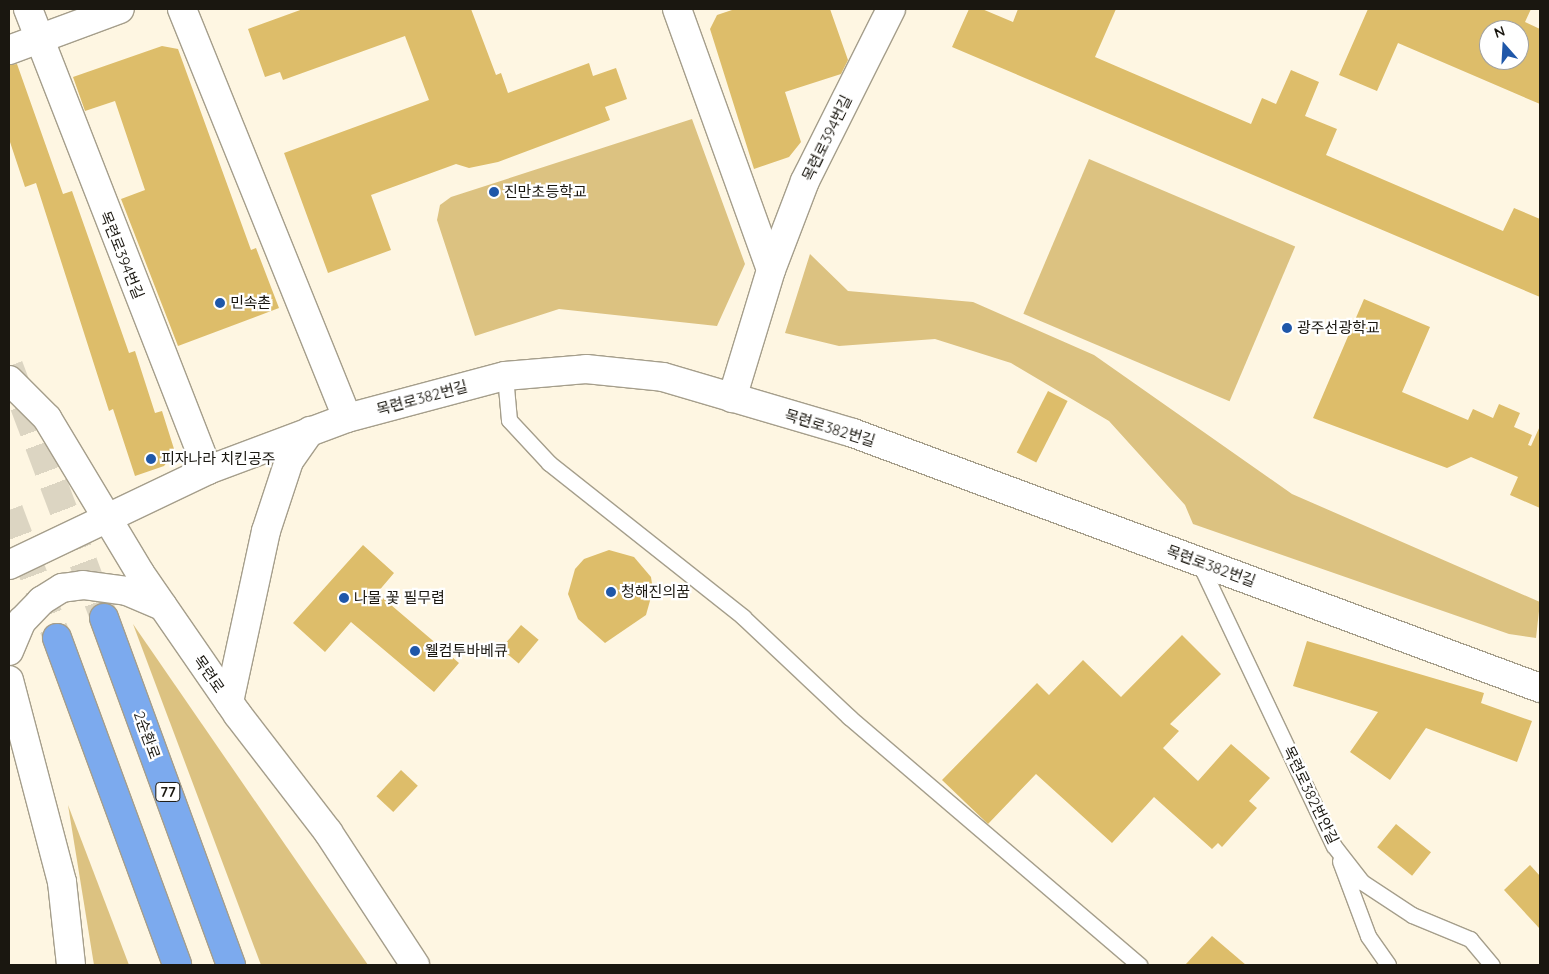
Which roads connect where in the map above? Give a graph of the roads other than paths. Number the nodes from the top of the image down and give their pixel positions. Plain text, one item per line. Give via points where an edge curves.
1 (28, 9) edge
2 (120, 9) edge
3 (182, 9) edge
4 (677, 9) edge
5 (891, 9) edge
6 (40, 39) junction
7 (9, 50) edge
8 (771, 270) junction
9 (505, 376) junction
10 (9, 380) edge
11 (732, 398) junction
12 (347, 418) junction
13 (310, 431) junction
14 (208, 470) junction
15 (108, 517) junction
16 (1199, 562) junction
17 (9, 565) edge
18 (163, 606) junction
19 (104, 618) tunnel mouth
20 (57, 638) tunnel mouth
21 (9, 651) edge
22 (9, 680) edge
23 (1540, 688) edge
24 (229, 702) junction
25 (1334, 846) junction
26 (71, 965) edge
27 (177, 965) edge
28 (231, 965) edge
29 (414, 965) edge
30 (1139, 965) edge
31 (1388, 965) edge
32 (1492, 965) edge

1 - 6 street, 목련로394번길
2 - 6 street
3 - 12 street
4 - 8 street
5 - 8 street, 목련로394번길 via 805,181
6 - 7 street
6 - 14 street, 목련로394번길
8 - 11 street, 목련로394번길
9 - 11 street, 목련로382번길 via 606,371 663,377
9 - 12 street, 목련로382번길
9 - 30 lane via 509,420 549,463 744,617 849,717
10 - 15 street, 목련로 via 47,418
11 - 16 street, 목련로382번길 via 853,433
12 - 13 street, 목련로382번길
13 - 14 street, 목련로382번길
13 - 24 street via 289,461 266,531
14 - 15 street, 목련로382번길
15 - 17 street, 목련로382번길
15 - 18 street, 목련로
16 - 23 street, 목련로382번길
16 - 25 lane, 목련로382번안길
18 - 21 street via 127,591 83,585 62,588 41,601 22,620
18 - 24 street, 목련로
19 - 28 highway, 2순환로 / 77
20 - 27 highway
22 - 26 street via 62,882
24 - 29 street, 목련로 via 328,832
25 - 31 lane via 1368,936
25 - 32 lane, 목련로382번안길 via 1362,882 1412,915 1470,939

